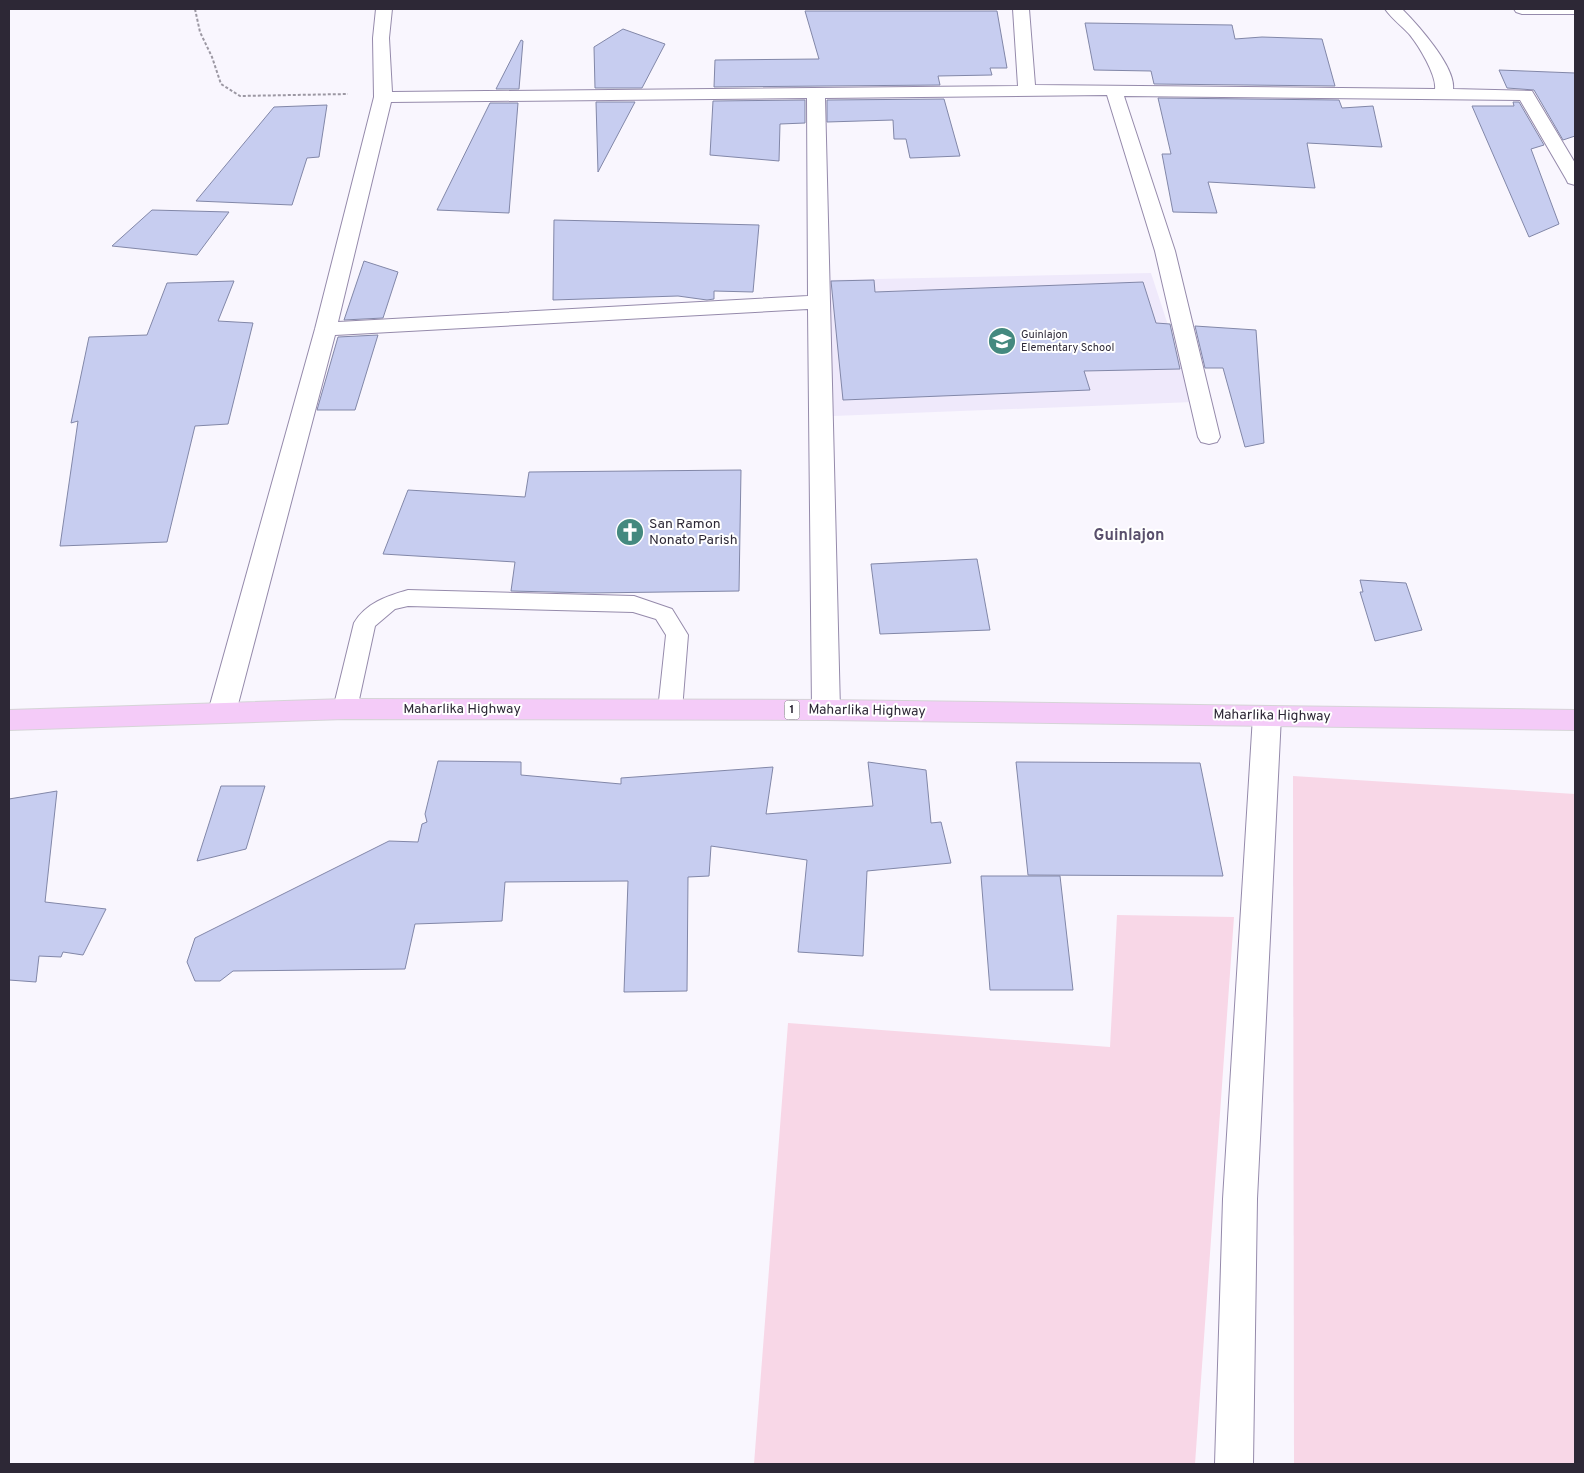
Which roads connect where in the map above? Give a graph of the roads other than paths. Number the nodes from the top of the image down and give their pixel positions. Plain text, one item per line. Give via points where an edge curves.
1 (384, 9) edge
2 (1021, 9) edge
3 (1393, 9) edge
4 (1522, 9) edge
5 (1575, 9) edge
6 (1114, 90) junction
7 (1028, 91) junction
8 (816, 93) junction
9 (1443, 94) junction
10 (383, 97) junction
11 (1575, 179) edge
12 (818, 302) junction
13 (326, 329) junction
14 (1209, 437) dead end
15 (345, 709) junction
16 (670, 710) junction
17 (826, 710) junction
18 (222, 712) junction
19 (1268, 716) junction
20 (9, 720) edge
21 (1575, 720) edge
22 (1234, 1464) edge

1 - 10 street via 381,38
2 - 7 street
3 - 9 street via 1429,51 1445,82
4 - 5 street
6 - 7 street
6 - 9 street
6 - 14 street via 1165,251
7 - 8 street
8 - 10 street
8 - 12 street
9 - 11 street via 1526,95
10 - 13 street
12 - 13 street
12 - 17 street
13 - 18 street
15 - 16 highway, Maharlika Highway / 1
15 - 16 lane via 365,622 387,604 408,598 634,604 664,614 676,635
15 - 18 highway, Maharlika Highway / 1
16 - 17 highway, Maharlika Highway / 1
17 - 19 highway, Maharlika Highway / 1
18 - 20 highway, Maharlika Highway / 1
19 - 21 highway, Maharlika Highway / 1
19 - 22 street via 1240,1199

